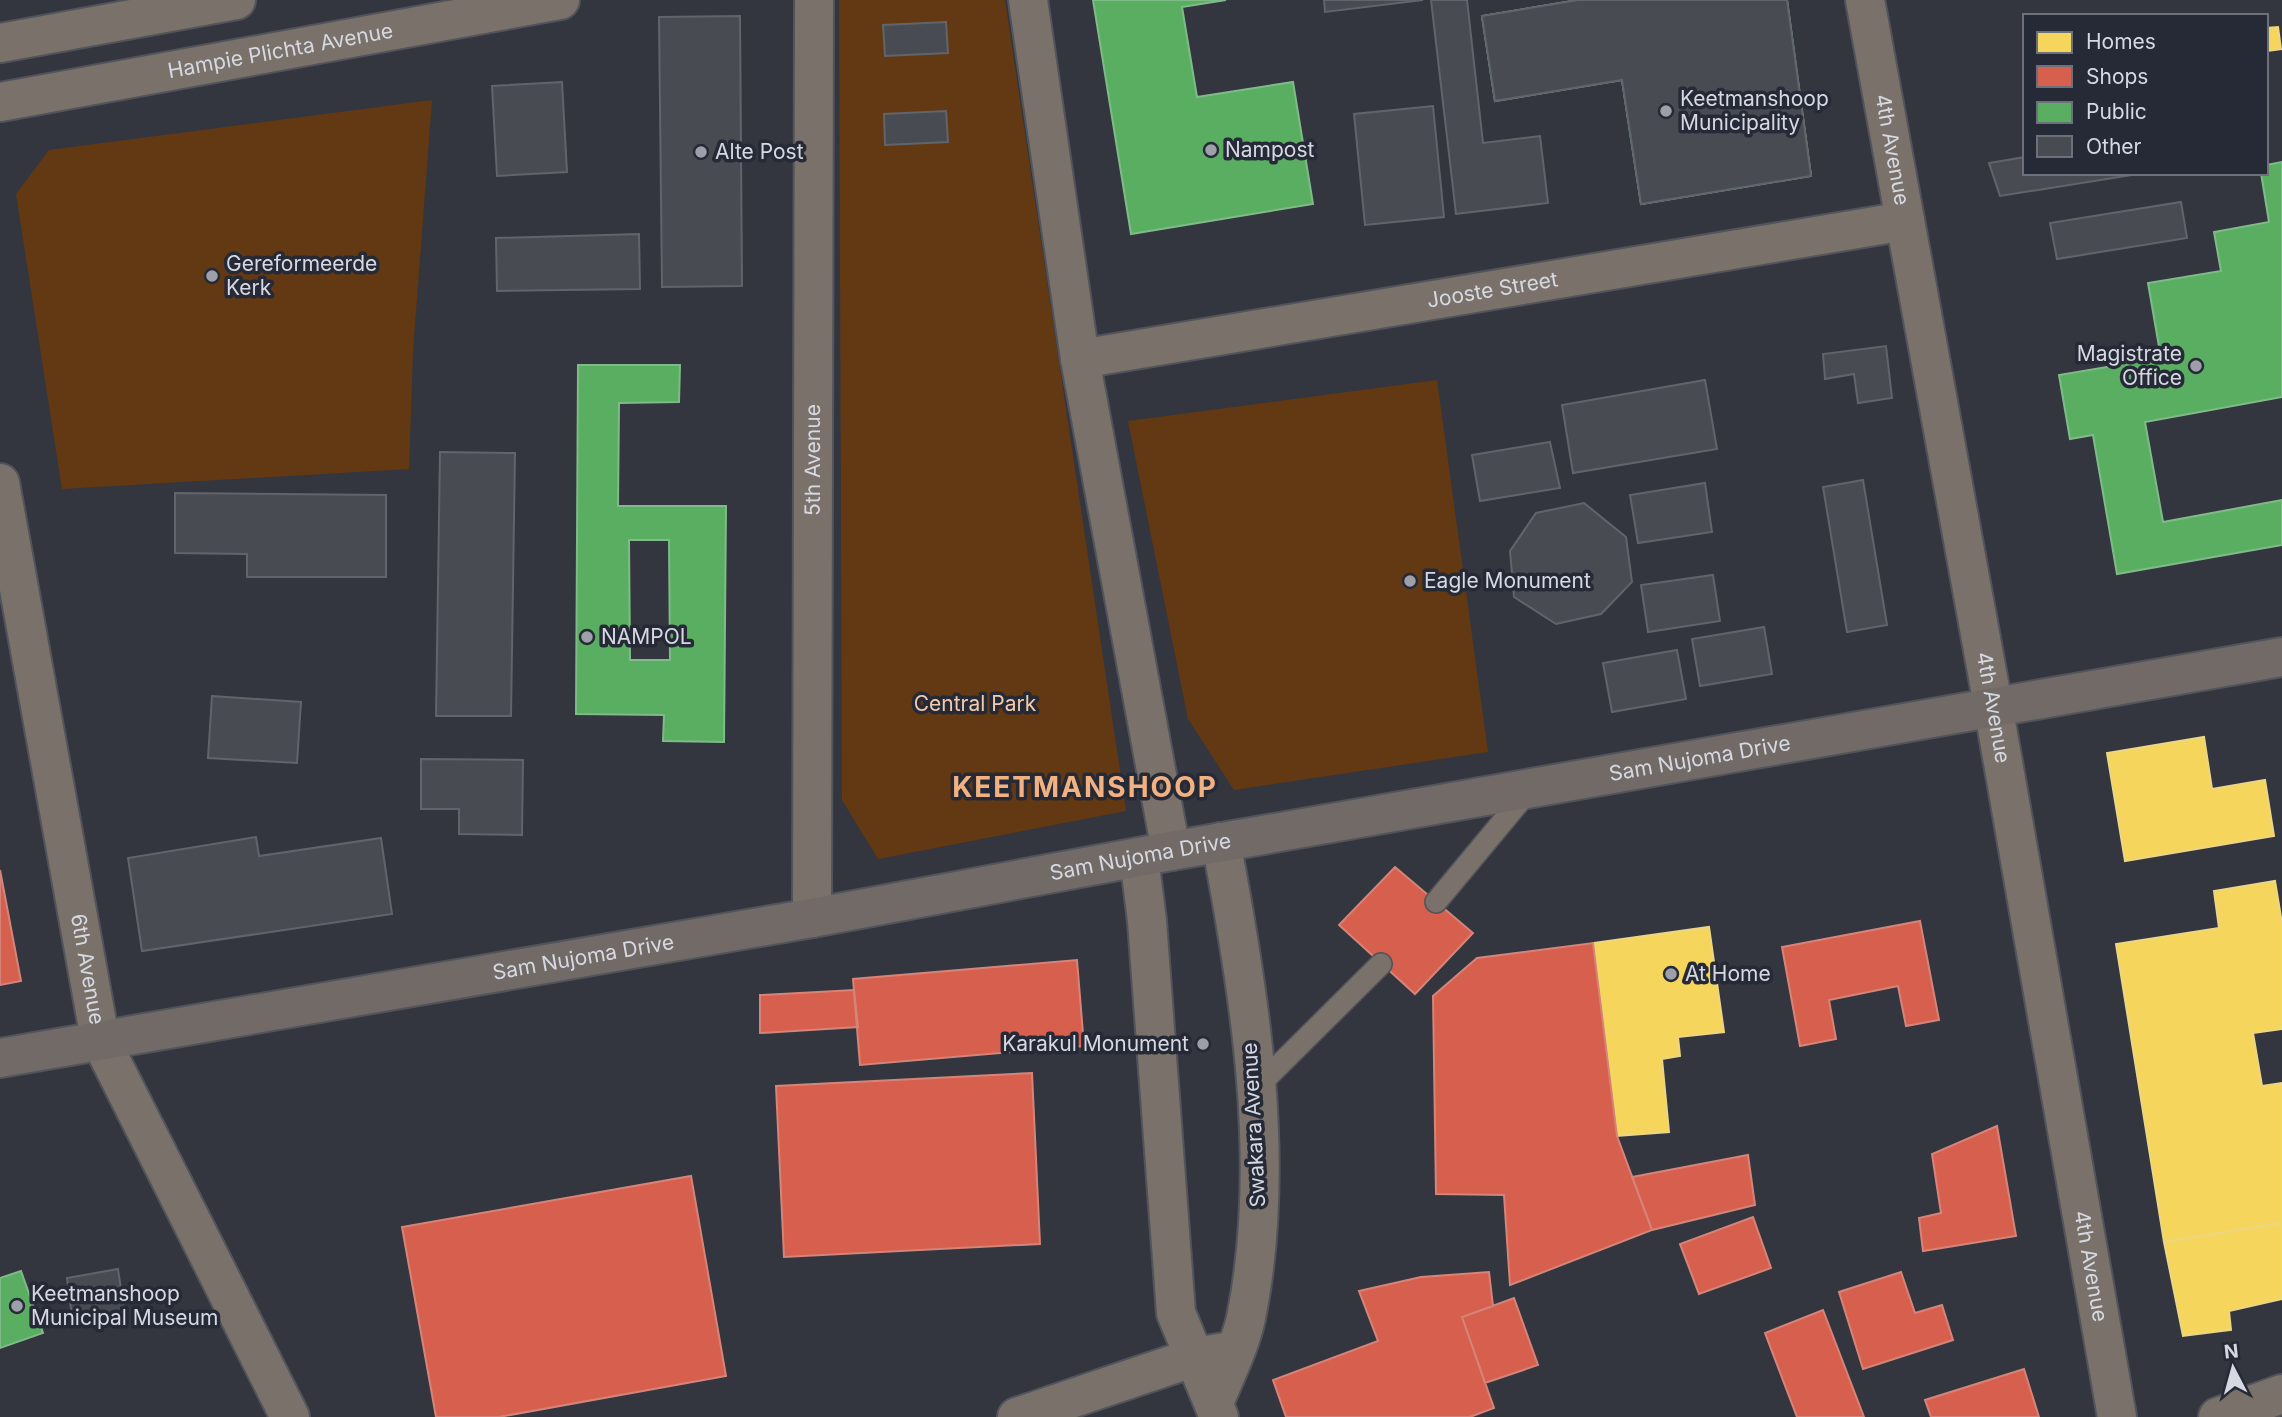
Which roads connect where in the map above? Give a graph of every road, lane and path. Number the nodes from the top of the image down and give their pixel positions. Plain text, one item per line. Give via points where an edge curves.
1 (236, 0) edge
2 (560, 0) edge
3 (814, 0) edge
4 (1028, 0) edge
5 (1865, 0) edge
6 (0, 43) edge
7 (0, 102) edge
8 (1905, 221) junction
9 (1080, 359) junction
10 (0, 483) edge
11 (2282, 657) edge
12 (1993, 705) junction
13 (1531, 787) junction
14 (1221, 842) junction
15 (1155, 854) junction
16 (1436, 902) dead end
17 (812, 918) junction
18 (1381, 964) dead end
19 (100, 1039) junction
20 (0, 1058) edge
21 (1255, 1088) junction
22 (1234, 1351) junction
23 (1195, 1357) junction
24 (2282, 1394) edge
25 (1217, 1410) edge
26 (290, 1417) edge
27 (1017, 1417) edge
28 (2117, 1417) edge
29 (2218, 1417) edge

1 - 6 street
2 - 7 street, Hampie Plichta Avenue
3 - 17 street, 5th Avenue
4 - 9 street
5 - 8 street, 4th Avenue
8 - 9 street, Jooste Street
8 - 12 street, 4th Avenue
9 - 15 street
10 - 19 street, 6th Avenue
11 - 12 main road, Sam Nujoma Drive
12 - 13 main road, Sam Nujoma Drive
12 - 28 street, 4th Avenue
13 - 14 main road, Sam Nujoma Drive
13 - 16 lane
14 - 15 main road, Sam Nujoma Drive
14 - 21 street, Swakara Avenue
15 - 17 main road, Sam Nujoma Drive
15 - 23 street, Swakara Avenue via 1147,921 1176,1313
17 - 19 main road, Sam Nujoma Drive
18 - 21 lane
19 - 20 main road, Sam Nujoma Drive
19 - 26 street, 6th Avenue
21 - 22 street, Swakara Avenue via 1260,1152 1258,1244 1246,1321
22 - 23 street
22 - 25 street, Swakara Avenue
23 - 25 street, Swakara Avenue
23 - 27 street
24 - 29 street

